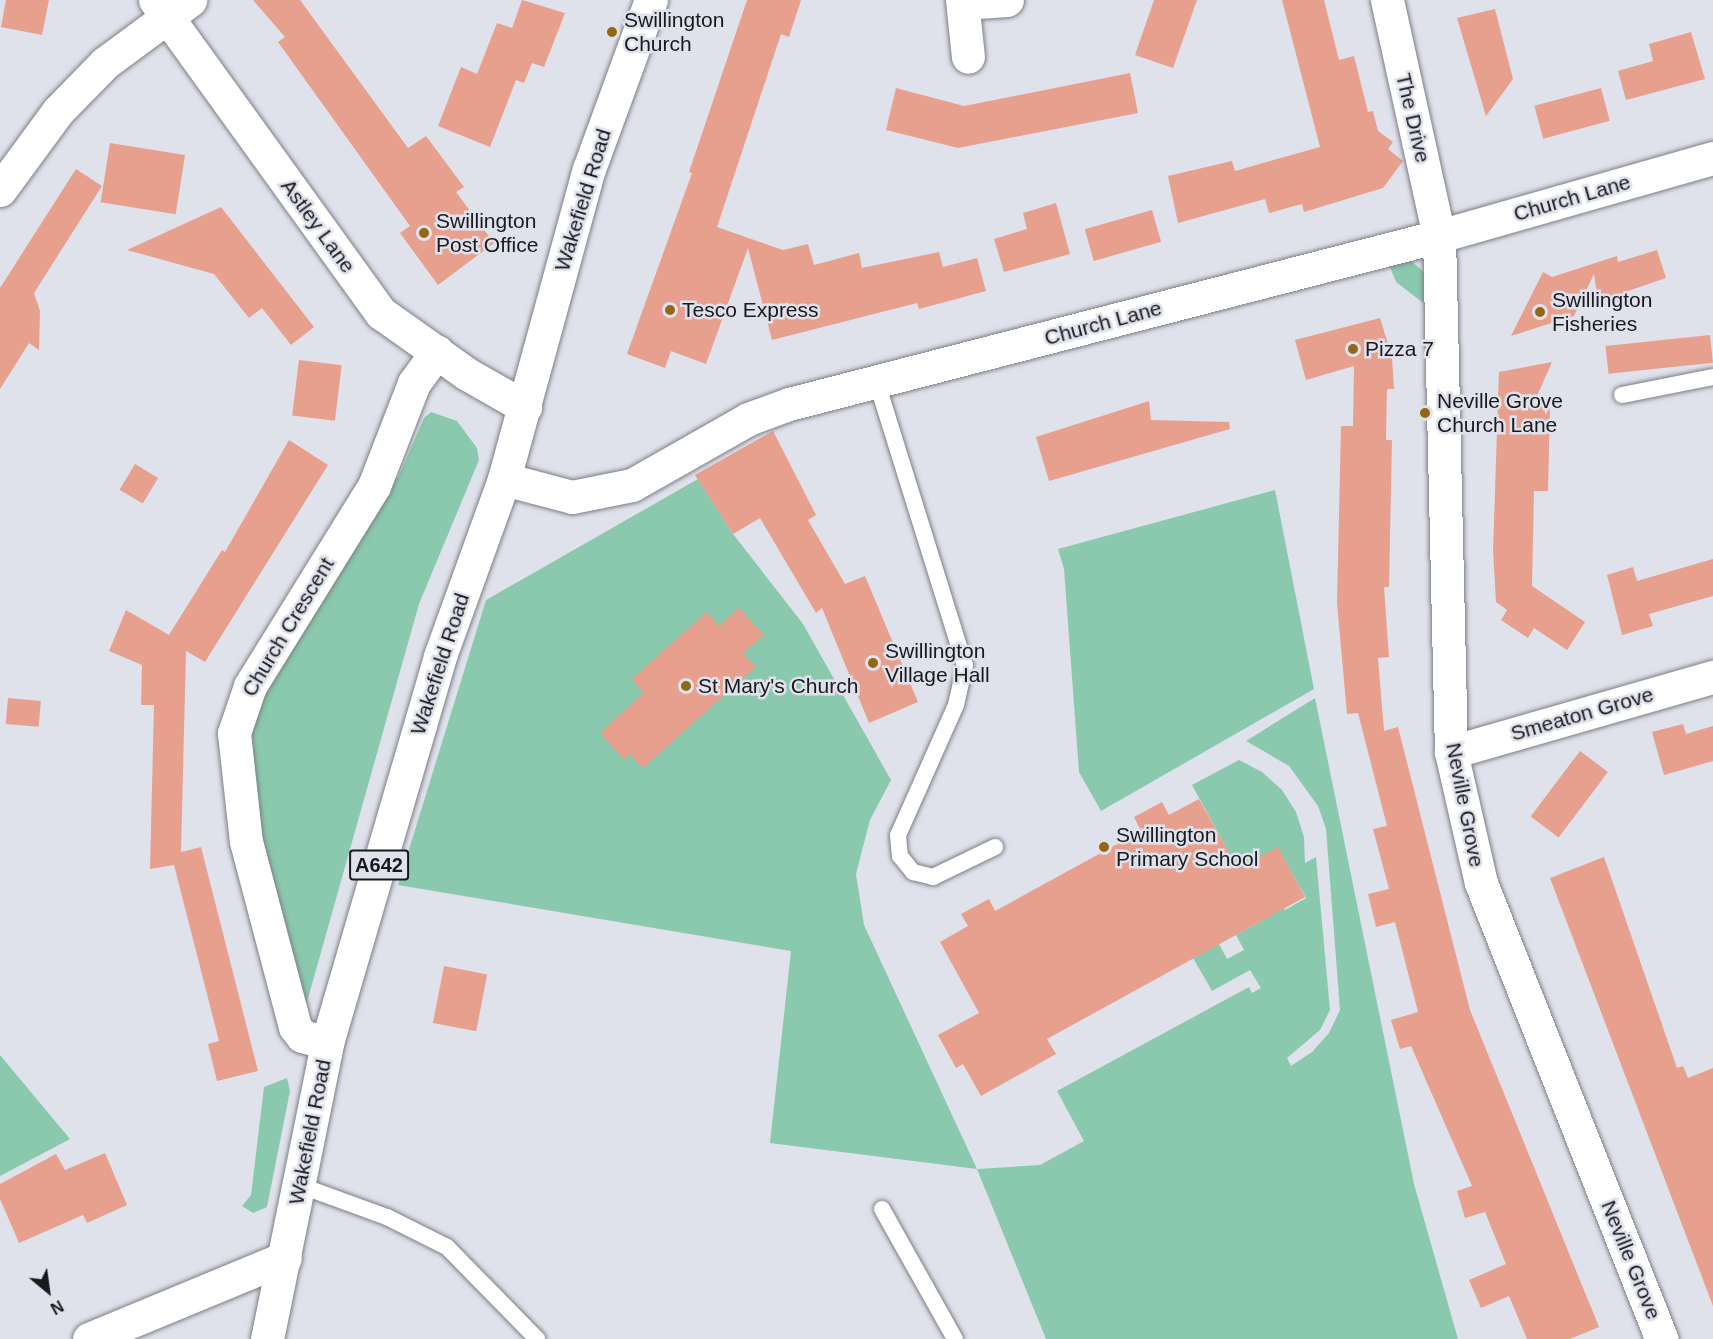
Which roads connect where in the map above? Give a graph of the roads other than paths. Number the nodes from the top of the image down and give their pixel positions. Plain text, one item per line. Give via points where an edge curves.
1 (651, 0) edge
2 (1007, 0) edge
3 (1387, 0) edge
4 (963, 2) edge
5 (171, 6) edge
6 (968, 57) dead end
7 (1713, 158) edge
8 (0, 190) edge
9 (1439, 236) junction
10 (437, 351) junction
11 (1713, 377) edge
12 (877, 382) junction
13 (1622, 396) dead end
14 (525, 407) junction
15 (504, 479) junction
16 (1713, 677) edge
17 (1451, 752) junction
18 (995, 847) dead end
19 (327, 1043) junction
20 (299, 1185) junction
21 (882, 1209) dead end
22 (285, 1258) junction
23 (89, 1339) edge
24 (267, 1339) edge
25 (537, 1339) edge
26 (955, 1339) edge
27 (1662, 1339) edge

1 - 14 street, Wakefield Road / A642 via 589,170
2 - 4 street
3 - 9 street, The Drive
4 - 6 street
5 - 8 street via 105,63 58,111
5 - 10 street, Astley Lane via 381,313
7 - 9 street, Church Lane
9 - 12 street, Church Lane
9 - 17 street, Neville Grove
10 - 14 street, Astley Lane
10 - 19 street, Church Crescent via 414,383 374,486 250,686 234,733 246,842 295,1027 302,1036
11 - 13 lane
12 - 15 street, Church Lane via 789,404 748,419 632,484 572,497
12 - 18 lane via 965,665 956,705 898,835 900,856 913,872 933,877
14 - 15 street, Wakefield Road / A642
15 - 19 street, Wakefield Road / A642 via 440,656
16 - 17 street, Smeaton Grove
17 - 27 street, Neville Grove via 1481,883
19 - 20 street, Wakefield Road / A642
20 - 22 street, Wakefield Road / A642
20 - 25 lane via 387,1217 447,1247
21 - 26 lane
22 - 23 street
22 - 24 street, Wakefield Road / A642

